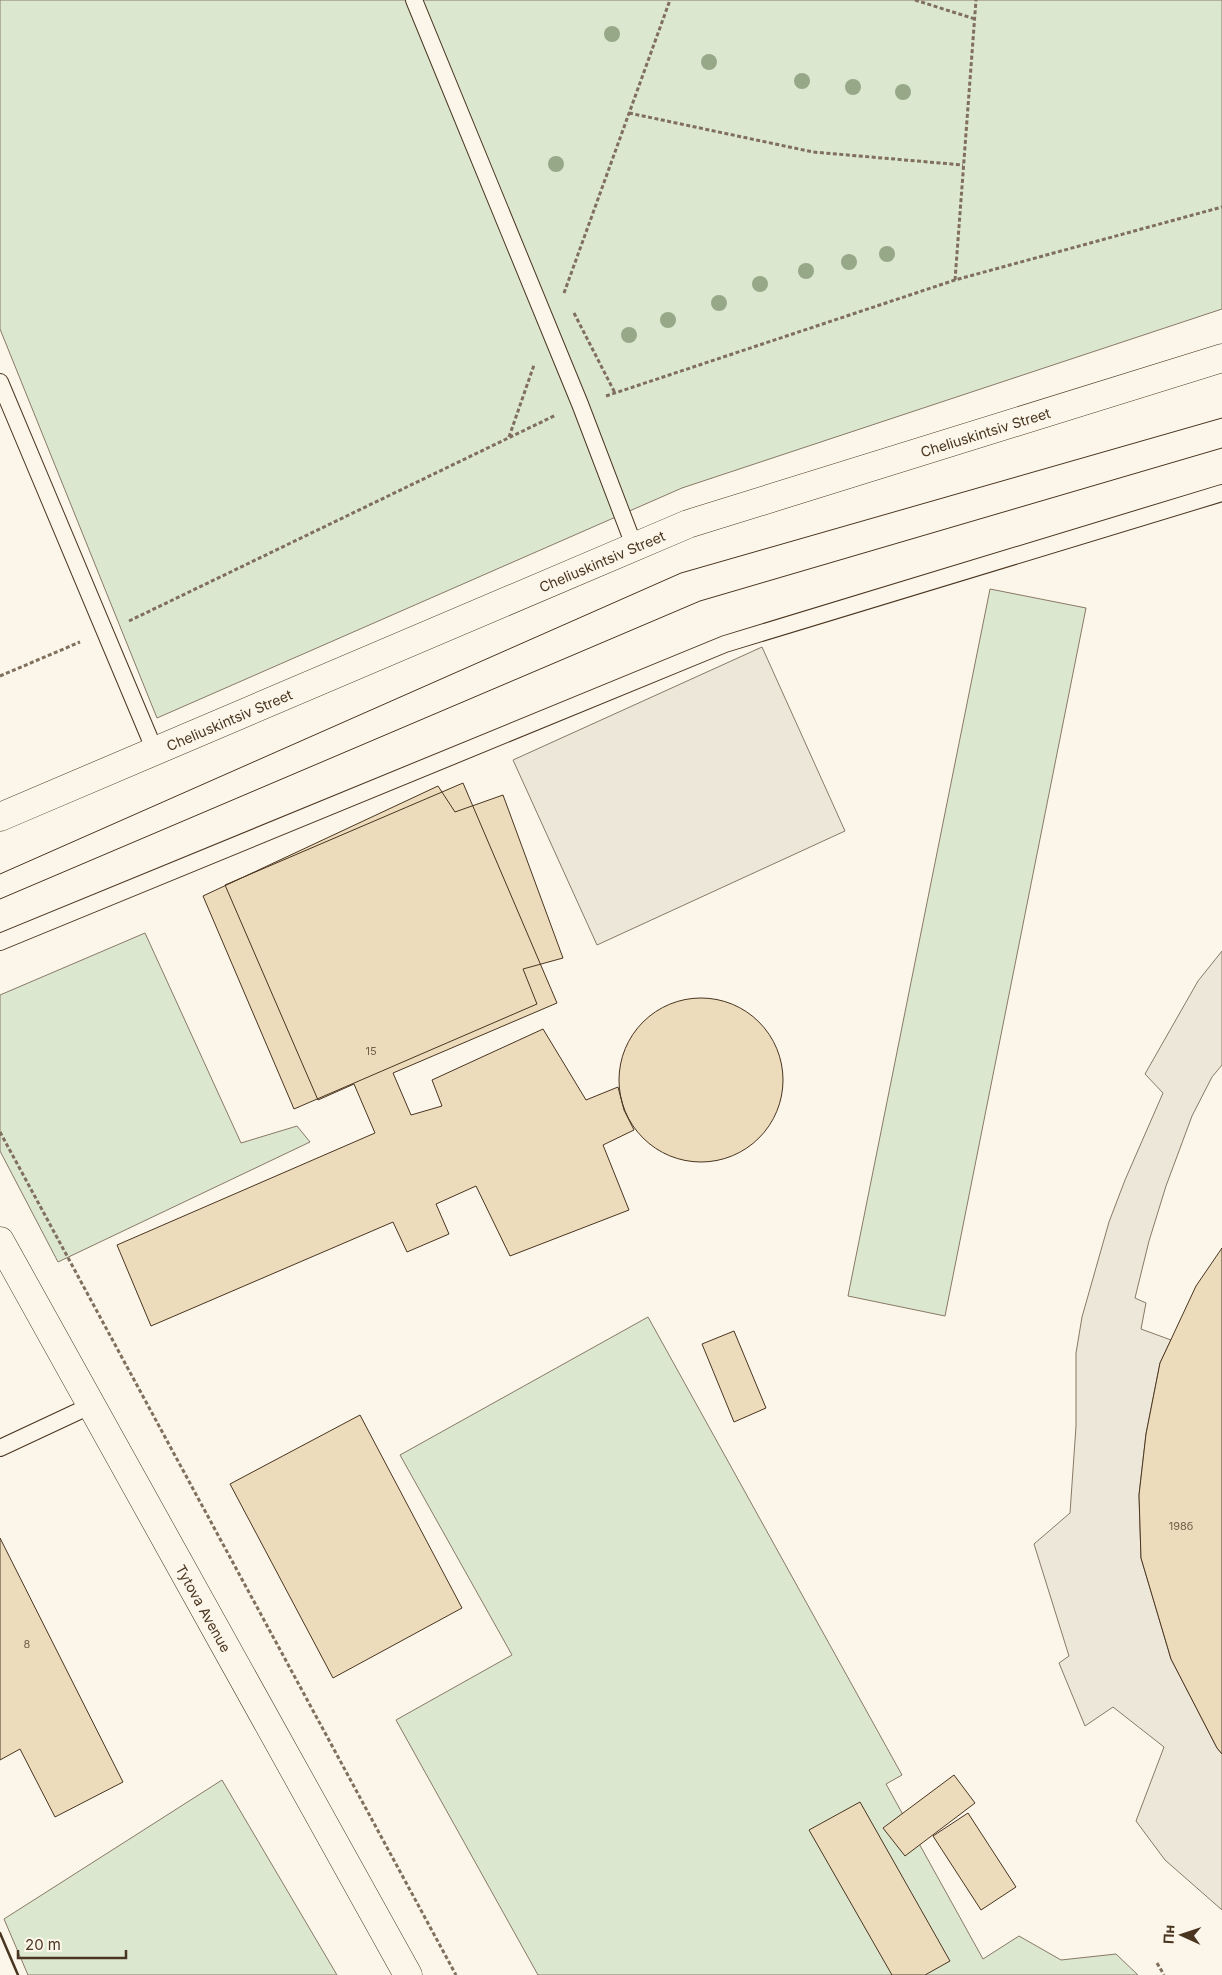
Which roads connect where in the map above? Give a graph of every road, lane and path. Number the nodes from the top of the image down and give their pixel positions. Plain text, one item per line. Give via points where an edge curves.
1 (414, 0) edge
2 (670, 0) edge
3 (915, 0) edge
4 (976, 0) edge
5 (975, 19) junction
6 (629, 113) junction
7 (964, 165) junction
8 (955, 280) dead end
9 (546, 325) junction
10 (1222, 358) edge
11 (0, 382) edge
12 (509, 438) dead end
13 (1222, 493) edge
14 (635, 548) junction
15 (155, 751) junction
16 (0, 817) edge
17 (0, 942) edge
18 (0, 1132) edge
19 (2, 1247) edge
20 (92, 1405) junction
21 (0, 1448) edge
22 (1158, 1963) dead end
23 (408, 1975) edge
24 (456, 1975) edge
25 (1164, 1975) edge

1 - 9 lane
2 - 6 path
3 - 5 path
4 - 5 path
5 - 7 path
6 - 7 path via 813,152
6 - 9 path via 564,294
7 - 8 path
9 - 12 path
9 - 14 lane
10 - 14 main road, Cheliuskintsiv Street via 688,524
11 - 15 lane
13 - 17 lane via 725,644
14 - 15 main road, Cheliuskintsiv Street
15 - 16 main road, Cheliuskintsiv Street
18 - 24 path
19 - 20 main road, Tytova Avenue
20 - 21 lane
20 - 23 main road, Tytova Avenue
22 - 25 path

